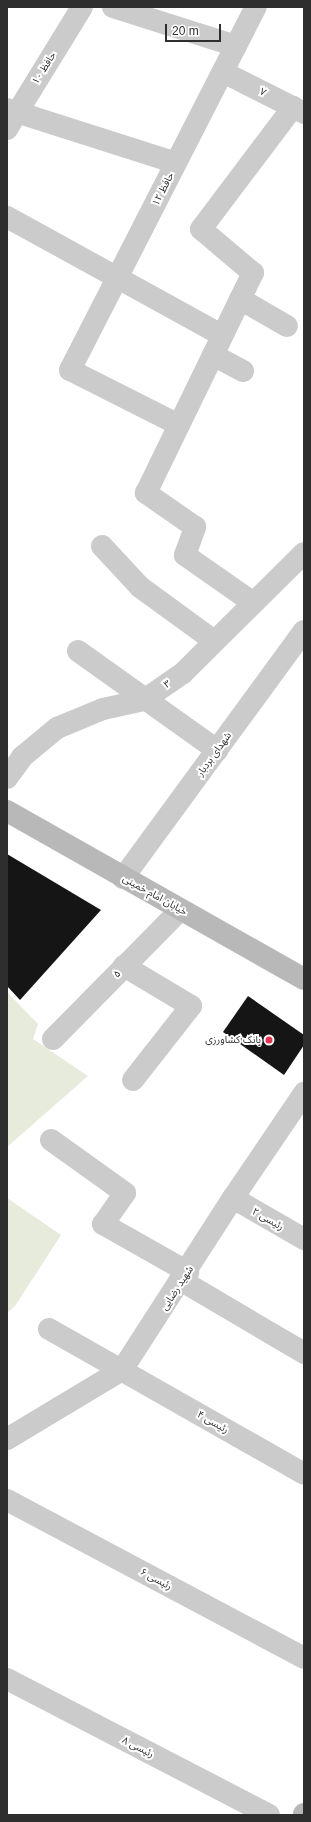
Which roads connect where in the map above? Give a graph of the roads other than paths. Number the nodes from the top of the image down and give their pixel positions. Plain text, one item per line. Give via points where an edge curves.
1 (82, 7) edge
2 (113, 7) edge
3 (256, 7) edge
4 (236, 46) junction
5 (223, 72) junction
6 (298, 110) edge
7 (10, 116) edge
8 (176, 163) junction
9 (7, 218) edge
10 (117, 279) junction
11 (240, 299) junction
12 (287, 326) dead end
13 (222, 335) junction
14 (213, 355) junction
15 (243, 371) dead end
16 (179, 425) junction
17 (102, 546) dead end
18 (304, 553) edge
19 (252, 602) junction
20 (304, 631) edge
21 (214, 641) junction
22 (78, 651) dead end
23 (144, 700) junction
24 (217, 750) junction
25 (7, 778) edge
26 (7, 811) edge
27 (124, 878) junction
28 (180, 910) junction
29 (124, 966) junction
30 (304, 979) edge
31 (53, 1038) dead end
32 (133, 1080) dead end
33 (304, 1093) edge
34 (51, 1140) dead end
35 (233, 1198) junction
36 (304, 1239) edge
37 (185, 1276) junction
38 (49, 1329) dead end
39 (304, 1352) edge
40 (122, 1370) junction
41 (7, 1439) edge
42 (301, 1465) edge
43 (7, 1500) edge
44 (304, 1658) edge
45 (7, 1679) edge
46 (269, 1815) edge

1 - 7 street, حافظ ۱۰
2 - 4 street
3 - 4 street, حافظ ۱۲
4 - 5 street, حافظ ۱۲
5 - 6 street, ۷
5 - 8 street, حافظ ۱۲
6 - 11 street via 201,229 253,273
7 - 8 street
8 - 10 street, حافظ ۱۲
9 - 10 street
10 - 13 street
10 - 16 street, حافظ ۱۲ via 70,370
11 - 12 street
11 - 13 street
13 - 14 street
14 - 15 street
14 - 16 street
16 - 19 street via 146,493 195,527 185,555
17 - 21 street via 140,587
18 - 19 street, ۳
19 - 21 street, ۳
20 - 24 street, شهدای بردبار
21 - 23 street, ۳ via 183,673
22 - 23 street
23 - 24 street
23 - 25 street, ۳ via 104,709 57,728 22,757
24 - 27 street, شهدای بردبار
26 - 27 main road, خیابان امام خمینی
27 - 28 main road, خیابان امام خمینی
28 - 29 street, ۵
28 - 30 main road, خیابان امام خمینی
29 - 31 street, ۵
29 - 32 street via 191,1006
33 - 35 street, شهید رضایی
34 - 37 street via 125,1193 103,1224
35 - 36 street, رئیسی ۲
35 - 37 street, شهید رضایی
37 - 39 street
37 - 40 street, شهید رضایی
38 - 40 street, رئیسی ۴
40 - 41 street, شهید رضایی
40 - 42 street, رئیسی ۴
43 - 44 street, رئیسی ۶
45 - 46 street, رئیسی ۸

